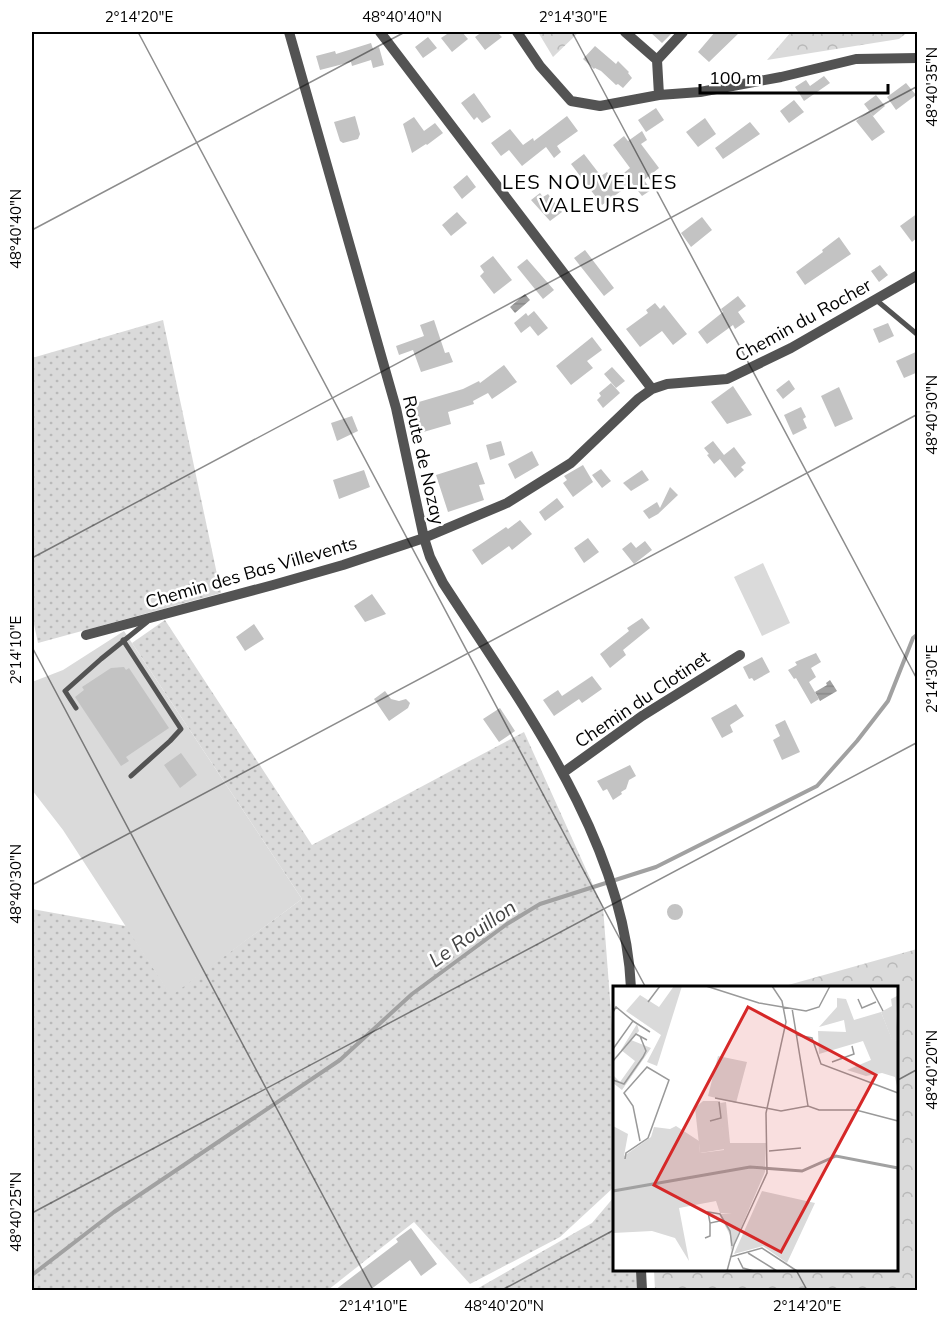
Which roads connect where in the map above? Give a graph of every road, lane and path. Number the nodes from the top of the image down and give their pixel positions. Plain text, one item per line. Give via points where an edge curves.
1 (289, 32) edge
2 (380, 32) edge
3 (517, 32) edge
4 (626, 32) edge
5 (683, 32) edge
6 (918, 58) edge
7 (657, 60) junction
8 (659, 95) junction
9 (918, 275) edge
10 (875, 299) junction
11 (918, 335) edge
12 (652, 389) junction
13 (424, 538) junction
14 (153, 617) junction
15 (86, 634) dead end
16 (123, 640) junction
17 (740, 655) dead end
18 (76, 708) dead end
19 (564, 772) junction
20 (131, 776) dead end
21 (631, 986) edge
22 (641, 1271) edge
23 (642, 1290) edge

1 - 13 street, Route de Nozay via 396,408
2 - 12 street
3 - 8 street via 571,101 600,106
4 - 7 street
5 - 7 street
6 - 8 street via 856,59 700,92
7 - 8 street
9 - 10 street, Chemin du Rocher
10 - 11 lane
10 - 12 street, Chemin du Rocher via 791,348 727,379
12 - 13 street, Chemin du Rocher via 571,463 507,503
13 - 14 street, Chemin des Bas Villevents
13 - 19 street, Route de Nozay via 443,583
14 - 15 street, Chemin des Bas Villevents
14 - 16 lane
16 - 18 lane via 65,691
16 - 20 lane via 181,729
17 - 19 street, Chemin du Clotinet via 642,716
19 - 21 street, Route de Nozay via 620,908
22 - 23 street

